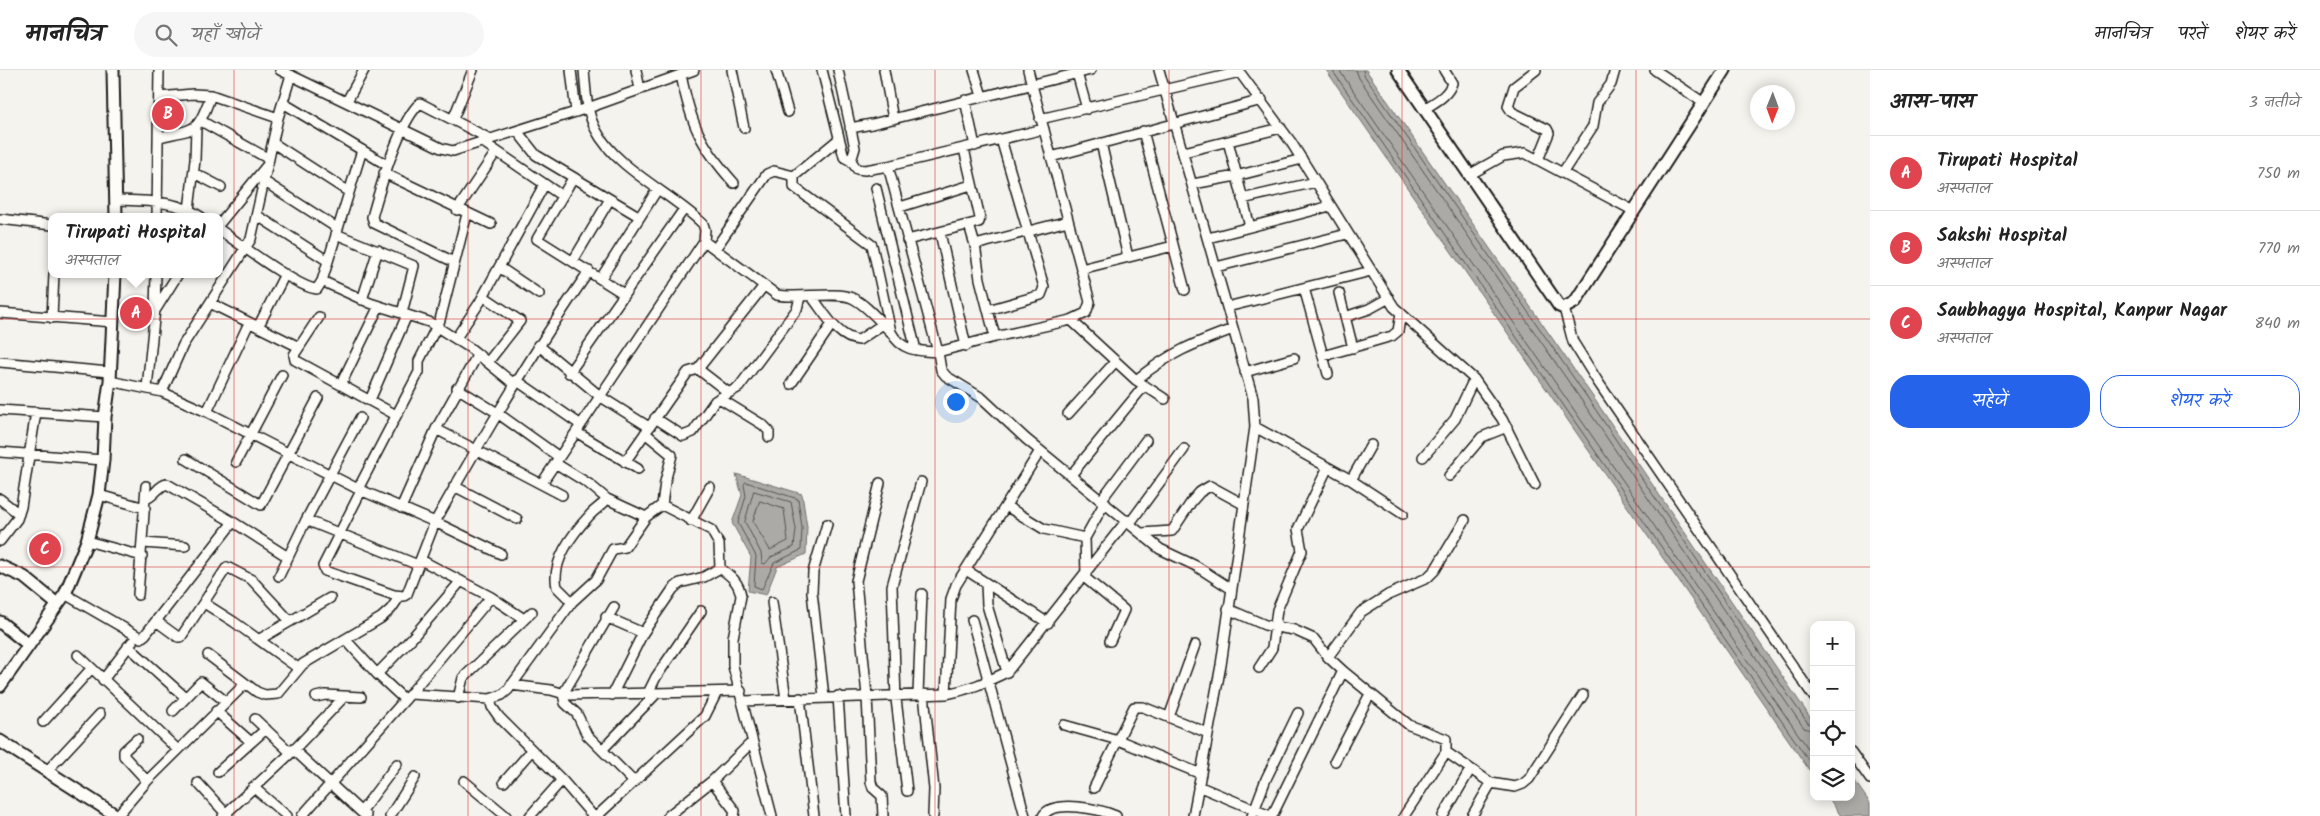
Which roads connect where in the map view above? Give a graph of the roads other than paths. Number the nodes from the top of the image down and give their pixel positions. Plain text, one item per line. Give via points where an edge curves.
1 (113, 70) edge
2 (160, 70) edge
3 (280, 70) edge
4 (364, 70) edge
5 (473, 70) edge
6 (571, 70) edge
7 (584, 70) edge
8 (636, 70) edge
9 (694, 70) edge
10 (732, 70) edge
11 (776, 70) edge
12 (822, 70) edge
13 (838, 70) edge
14 (884, 70) edge
15 (974, 70) edge
16 (1028, 70) edge
17 (1091, 70) edge
18 (1159, 70) edge
19 (1398, 70) edge
20 (1444, 70) edge
21 (1536, 70) edge
22 (1615, 70) edge
23 (1655, 70) edge
24 (1725, 70) edge
25 (1239, 71) edge
26 (1077, 73) junction
27 (681, 74) junction
28 (291, 75) junction
29 (1032, 85) junction
30 (640, 89) junction
31 (1166, 90) junction
32 (210, 95) junction
33 (982, 96) junction
34 (159, 98) junction
35 (965, 100) junction
36 (1262, 100) junction
37 (347, 101) junction
38 (1704, 102) junction
39 (283, 103) junction
40 (588, 108) junction
41 (1087, 109) junction
42 (1424, 109) junction
43 (576, 112) junction
44 (788, 112) dead end
45 (278, 118) junction
46 (453, 119) junction
47 (893, 119) junction
48 (1040, 119) junction
49 (1175, 122) junction
50 (199, 124) junction
51 (744, 128) dead end
52 (850, 128) junction
53 (1281, 128) junction
54 (1044, 129) junction
55 (404, 130) junction
56 (517, 131) junction
57 (1143, 131) junction
58 (159, 137) junction
59 (839, 139) junction
60 (1001, 139) junction
61 (487, 141) junction
62 (1228, 141) junction
63 (273, 143) junction
64 (1101, 143) junction
65 (975, 146) junction
66 (964, 149) junction
67 (362, 150) junction
68 (496, 152) junction
69 (1184, 152) junction
70 (1051, 157) junction
71 (1302, 159) junction
72 (1538, 160) junction
73 (269, 161) junction
74 (852, 162) junction
75 (888, 166) junction
76 (386, 169) junction
77 (1563, 172) junction
78 (194, 173) junction
79 (1469, 174) junction
80 (794, 176) junction
81 (1236, 176) junction
82 (573, 178) junction
83 (264, 182) junction
84 (1316, 182) junction
85 (734, 183) dead end
86 (1193, 184) junction
87 (544, 185) junction
88 (971, 185) junction
89 (222, 187) dead end
90 (876, 188) dead end
91 (657, 190) junction
92 (349, 192) junction
93 (562, 196) junction
94 (610, 199) junction
95 (1242, 199) junction
96 (116, 200) junction
97 (158, 202) junction
98 (1330, 206) junction
99 (900, 207) junction
100 (684, 209) junction
101 (189, 210) junction
102 (457, 210) junction
103 (1634, 211) junction
104 (116, 213) edge
105 (157, 213) edge
106 (194, 213) edge
107 (467, 214) junction
108 (258, 216) junction
109 (640, 217) junction
110 (0, 219) edge
111 (223, 219) edge
112 (1068, 221) junction
113 (492, 224) dead end
114 (969, 224) junction
115 (48, 225) edge
116 (1250, 227) junction
117 (337, 231) junction
118 (1028, 231) junction
119 (223, 232) edge
120 (940, 233) junction
121 (1347, 234) junction
122 (1208, 238) junction
123 (907, 240) junction
124 (704, 241) junction
125 (975, 245) junction
126 (1173, 246) junction
127 (245, 248) junction
128 (715, 249) junction
129 (378, 250) junction
130 (1128, 257) junction
131 (328, 261) junction
132 (573, 261) junction
133 (454, 262) junction
134 (1216, 267) junction
135 (499, 268) junction
136 (1081, 269) junction
137 (588, 270) junction
138 (1371, 271) junction
139 (285, 274) junction
140 (54, 278) edge
141 (115, 278) edge
142 (156, 278) edge
143 (175, 278) edge
144 (601, 278) junction
145 (322, 281) junction
146 (763, 287) junction
147 (1304, 288) junction
148 (1185, 290) dead end
149 (1339, 293) dead end
150 (539, 294) dead end
151 (624, 294) junction
152 (483, 296) junction
153 (800, 297) junction
154 (812, 297) junction
155 (1389, 298) junction
156 (362, 300) junction
157 (210, 303) junction
158 (378, 306) junction
159 (1226, 307) junction
160 (1564, 308) junction
161 (155, 309) junction
162 (988, 310) junction
163 (0, 313) edge
164 (1401, 313) junction
165 (404, 314) junction
166 (319, 317) dead end
167 (1345, 317) junction
168 (52, 318) junction
169 (1070, 320) junction
170 (113, 322) junction
171 (249, 323) junction
172 (832, 324) junction
173 (883, 324) junction
174 (258, 327) junction
175 (438, 327) junction
176 (1233, 329) junction
177 (891, 332) junction
178 (995, 337) junction
179 (456, 338) junction
180 (538, 345) junction
181 (966, 346) junction
182 (299, 347) junction
183 (1353, 348) junction
184 (916, 350) junction
185 (938, 352) junction
186 (478, 354) junction
187 (1324, 356) junction
188 (1294, 358) dead end
189 (0, 362) edge
190 (488, 362) junction
191 (1115, 362) junction
192 (698, 370) junction
193 (1245, 372) junction
194 (569, 373) junction
195 (1328, 374) dead end
196 (282, 375) dead end
197 (110, 376) junction
198 (1474, 379) junction
199 (515, 382) junction
200 (1140, 383) junction
201 (341, 384) junction
202 (791, 384) dead end
203 (147, 388) junction
204 (457, 388) junction
205 (162, 392) junction
206 (729, 393) junction
207 (601, 397) junction
208 (318, 398) dead end
209 (719, 398) junction
210 (1165, 399) dead end
211 (370, 400) junction
212 (0, 410) edge
213 (36, 412) junction
214 (207, 412) junction
215 (496, 412) junction
216 (1068, 414) dead end
217 (396, 415) junction
218 (105, 417) junction
219 (360, 418) dead end
220 (655, 418) junction
221 (1506, 427) junction
222 (1255, 428) junction
223 (436, 429) junction
224 (579, 429) junction
225 (647, 430) junction
226 (252, 434) junction
227 (769, 438) dead end
228 (1146, 440) dead end
229 (1371, 445) dead end
230 (475, 448) junction
231 (1184, 449) dead end
232 (1040, 451) junction
233 (0, 452) edge
234 (30, 453) junction
235 (288, 453) junction
236 (1423, 457) dead end
237 (186, 458) dead end
238 (103, 460) junction
239 (557, 460) junction
240 (236, 462) dead end
241 (625, 462) junction
242 (638, 469) dead end
243 (1327, 469) junction
244 (330, 474) junction
245 (1071, 475) junction
246 (1449, 476) dead end
247 (1351, 480) junction
248 (920, 482) dead end
249 (542, 483) junction
250 (880, 483) dead end
251 (146, 486) dead end
252 (454, 486) junction
253 (1535, 486) dead end
254 (710, 487) dead end
255 (360, 490) junction
256 (99, 495) junction
257 (562, 495) dead end
258 (0, 499) edge
259 (607, 499) junction
260 (1103, 500) junction
261 (145, 504) junction
262 (1243, 504) junction
263 (662, 506) junction
264 (1006, 506) junction
265 (401, 508) junction
266 (19, 514) junction
267 (1404, 514) dead end
268 (646, 517) junction
269 (517, 519) dead end
270 (306, 520) junction
271 (1465, 520) dead end
272 (691, 521) junction
273 (233, 522) junction
274 (435, 522) junction
275 (1129, 522) junction
276 (827, 524) dead end
277 (1142, 533) junction
278 (339, 535) junction
279 (1084, 538) junction
280 (0, 541) edge
281 (87, 541) junction
282 (143, 543) junction
283 (185, 546) dead end
284 (500, 554) dead end
285 (142, 556) junction
286 (288, 557) junction
287 (420, 562) junction
288 (0, 566) edge
289 (720, 568) junction
290 (966, 570) junction
291 (279, 576) dead end
292 (1085, 576) junction
293 (461, 581) junction
294 (986, 584) junction
295 (1230, 588) junction
296 (65, 594) junction
297 (922, 594) dead end
298 (138, 595) dead end
299 (400, 596) junction
300 (330, 598) dead end
301 (490, 598) junction
302 (572, 602) junction
303 (772, 602) dead end
304 (204, 603) junction
305 (57, 604) junction
306 (614, 607) dead end
307 (1228, 608) junction
308 (701, 611) dead end
309 (532, 612) dead end
310 (606, 618) junction
311 (524, 620) junction
312 (972, 620) dead end
313 (156, 621) junction
314 (290, 621) junction
315 (0, 622) edge
316 (1048, 622) junction
317 (1274, 628) junction
318 (643, 633) junction
319 (135, 636) junction
320 (260, 639) junction
321 (345, 639) junction
322 (1110, 641) dead end
323 (29, 645) junction
324 (1195, 645) dead end
325 (128, 646) junction
326 (78, 655) dead end
327 (208, 655) dead end
328 (1328, 657) junction
329 (91, 668) junction
330 (298, 668) junction
331 (1259, 668) dead end
332 (1343, 671) junction
333 (1007, 672) junction
334 (377, 674) junction
335 (103, 680) junction
336 (987, 682) junction
337 (245, 684) junction
338 (0, 685) edge
339 (511, 685) junction
340 (740, 691) junction
341 (1810, 691) edge
342 (717, 692) junction
343 (653, 693) junction
344 (563, 694) junction
345 (921, 694) junction
346 (946, 694) junction
347 (1370, 694) junction
348 (612, 695) junction
349 (895, 695) junction
350 (1583, 695) dead end
351 (838, 696) junction
352 (867, 696) junction
353 (185, 697) junction
354 (344, 697) junction
355 (361, 697) dead end
356 (407, 697) junction
357 (824, 697) junction
358 (316, 698) dead end
359 (458, 698) junction
360 (786, 698) junction
361 (800, 698) junction
362 (490, 699) junction
363 (744, 701) junction
364 (225, 702) junction
365 (173, 711) dead end
366 (216, 711) junction
367 (1298, 713) dead end
368 (100, 714) dead end
369 (1169, 717) junction
370 (255, 719) dead end
371 (42, 722) dead end
372 (1064, 725) dead end
373 (266, 729) junction
374 (1208, 733) junction
375 (137, 739) dead end
376 (1118, 740) junction
377 (0, 741) edge
378 (251, 742) junction
379 (751, 743) junction
380 (178, 750) junction
381 (532, 750) junction
382 (602, 750) junction
383 (292, 751) junction
384 (1446, 752) junction
385 (1854, 756) edge
386 (1335, 761) dead end
387 (397, 764) dead end
388 (1470, 770) junction
389 (47, 771) junction
390 (218, 772) dead end
391 (1201, 774) junction
392 (415, 777) dead end
393 (1870, 779) edge
394 (464, 780) dead end
395 (562, 780) junction
396 (147, 781) junction
397 (504, 782) dead end
398 (634, 782) junction
399 (712, 782) junction
400 (198, 783) dead end
401 (1490, 783) junction
402 (331, 784) junction
403 (1198, 786) junction
404 (253, 787) junction
405 (1094, 788) dead end
406 (907, 791) dead end
407 (1253, 813) edge
408 (225, 815) edge
409 (365, 815) edge
410 (117, 816) edge
411 (287, 816) edge
412 (302, 816) edge
413 (390, 816) edge
414 (506, 816) edge
415 (530, 816) edge
416 (592, 816) edge
417 (597, 816) edge
418 (668, 816) edge
419 (734, 816) edge
420 (772, 816) edge
421 (814, 816) edge
422 (846, 816) edge
423 (883, 816) edge
424 (933, 816) edge
425 (1025, 816) edge
426 (1043, 816) edge
427 (1116, 816) edge
428 (1193, 816) edge
429 (1271, 816) edge
430 (1404, 816) edge
431 (1443, 816) edge
432 (1472, 816) edge

1 - 96 street
2 - 34 street
3 - 28 street
4 - 37 street
5 - 46 street
6 - 43 street
7 - 40 street
8 - 30 street
9 - 27 street
10 - 51 street
11 - 44 street
12 - 59 street
13 - 52 street
14 - 47 street
15 - 33 street
16 - 29 street
17 - 26 street
18 - 31 street
19 - 42 street
20 - 42 street via 1452,83 1450,88
21 - 72 street via 1514,86 1508,106 1512,112 1547,129 1549,133
22 - 77 street via 1611,84 1596,103 1592,126
23 - 38 street
24 - 38 street
25 - 31 street
25 - 36 street
26 - 29 street
26 - 41 street
27 - 30 street
27 - 85 street via 696,132 706,150
28 - 37 street
28 - 39 street
29 - 33 street
29 - 48 street
30 - 40 street
31 - 41 street
31 - 49 street
32 - 34 street
32 - 45 street
32 - 50 street
33 - 35 street
34 - 58 street
35 - 47 street
35 - 65 street
36 - 49 street
36 - 53 street
37 - 55 street
38 - 103 street
39 - 45 street
39 - 67 street
40 - 43 street
40 - 91 street via 596,130 607,146
41 - 48 street
42 - 79 street
43 - 56 street
45 - 63 street
46 - 55 street via 420,103
46 - 61 street
47 - 52 street
48 - 54 street
49 - 57 street
49 - 69 street
50 - 58 street
50 - 73 street
50 - 78 street
52 - 74 street via 855,148
53 - 62 street
53 - 71 street
54 - 60 street
54 - 70 street
55 - 61 street via 441,148 453,150
55 - 76 street
56 - 61 street
56 - 82 street via 536,154
57 - 64 street
57 - 126 street
58 - 97 street
59 - 74 street via 844,157
59 - 80 street
60 - 65 street
60 - 118 street
61 - 68 street
62 - 69 street
62 - 81 street
63 - 73 street
63 - 92 street
64 - 70 street
64 - 130 street
65 - 66 street
66 - 75 street
66 - 88 street
67 - 76 street
67 - 92 street
68 - 87 street
68 - 102 street
69 - 86 street
70 - 112 street
71 - 81 street
71 - 84 street
72 - 77 street
72 - 79 street via 1525,153 1510,154
73 - 83 street
73 - 111 street
74 - 75 street via 857,169 865,170
75 - 99 street
76 - 102 street
76 - 133 street via 372,217 374,223
77 - 103 street
78 - 89 street
78 - 101 street
79 - 160 street via 1559,306
80 - 128 street via 774,171 767,174
80 - 177 street via 794,187 872,245
81 - 86 street
81 - 95 street
82 - 93 street
82 - 94 street
83 - 108 street
83 - 117 street
84 - 95 street
84 - 98 street
86 - 122 street
87 - 93 street
87 - 135 street
88 - 99 street
88 - 114 street via 980,218 979,222
90 - 184 street
91 - 100 street
91 - 109 street
92 - 117 street
93 - 132 street via 537,239
94 - 109 street
94 - 132 street
95 - 116 street
96 - 97 street
96 - 104 street
97 - 101 street
97 - 105 street
98 - 116 street
98 - 121 street
99 - 123 street
100 - 124 street via 705,227
100 - 151 street
101 - 106 street
102 - 107 street
103 - 160 street via 1575,302
107 - 113 street
107 - 133 street
108 - 127 street
108 - 131 street
109 - 144 street
110 - 115 street
112 - 118 street
112 - 136 street
114 - 120 street
114 - 125 street
116 - 122 street
117 - 129 street
117 - 131 street
118 - 125 street
118 - 162 street via 1043,293
119 - 127 street
120 - 123 street
120 - 181 street
121 - 134 street
121 - 138 street
122 - 134 street
123 - 185 street
124 - 128 street
124 - 207 street
125 - 162 street
126 - 130 street
126 - 148 street
127 - 139 street
127 - 157 street
128 - 146 street
129 - 156 street
129 - 165 street via 414,266
130 - 136 street
131 - 145 street
132 - 137 street
133 - 175 street
134 - 159 street
135 - 150 street
135 - 152 street
136 - 169 street via 1090,302 1086,313
137 - 144 street
137 - 180 street
138 - 147 street
138 - 155 street
139 - 145 street via 313,289 317,289
139 - 174 street
140 - 168 street
141 - 170 street
142 - 161 street
143 - 161 street
144 - 151 street
145 - 156 street
146 - 153 street via 777,295
146 - 192 street
147 - 159 street
147 - 187 street
149 - 167 street
151 - 194 street
152 - 179 street
152 - 190 street via 520,321
153 - 154 street
153 - 206 street via 798,309 739,387
154 - 172 street
154 - 173 street via 853,298
155 - 164 street
155 - 167 street
156 - 158 street
157 - 171 street
157 - 205 street via 183,345
158 - 165 street
158 - 201 street
159 - 176 street
160 - 341 street via 1573,342 1598,382
161 - 203 street
162 - 178 street
163 - 168 street
164 - 183 street via 1398,331 1392,336
164 - 198 street
165 - 175 street
165 - 211 street
166 - 182 street
167 - 183 street
168 - 170 street
169 - 178 street
169 - 191 street
170 - 197 street
171 - 174 street
171 - 214 street
172 - 173 street via 847,338 859,340
172 - 202 street
173 - 177 street
174 - 182 street
175 - 179 street
175 - 217 street via 419,361 418,372
176 - 193 street
176 - 200 street via 1184,347 1163,359
177 - 184 street via 903,346
178 - 181 street
179 - 186 street
180 - 194 street
180 - 199 street
181 - 185 street
182 - 201 street via 295,360
183 - 187 street
184 - 185 street
185 - 232 street via 941,370 946,376 982,398
186 - 190 street
186 - 204 street
187 - 195 street
188 - 193 street
189 - 197 street
190 - 199 street
191 - 200 street
191 - 216 street
192 - 206 street
192 - 220 street via 688,372
193 - 222 street via 1253,398
194 - 207 street
196 - 226 street
197 - 203 street
197 - 218 street
198 - 221 street
198 - 236 street via 1454,419
199 - 215 street
199 - 224 street
200 - 210 street
200 - 245 street
201 - 211 street
203 - 205 street
204 - 215 street
204 - 223 street
205 - 214 street
206 - 209 street
207 - 224 street
207 - 225 street
208 - 235 street
209 - 220 street via 688,436
209 - 227 street via 764,425 769,431
211 - 217 street
212 - 213 street
213 - 218 street
213 - 234 street
214 - 226 street
215 - 230 street
215 - 239 street
217 - 255 street
218 - 238 street
219 - 244 street
220 - 225 street
221 - 246 street via 1482,438
221 - 253 street
222 - 243 street
222 - 262 street
223 - 230 street
223 - 265 street
224 - 239 street
224 - 241 street
225 - 241 street
225 - 263 street via 672,455
226 - 235 street
226 - 240 street
228 - 260 street
229 - 247 street
230 - 249 street
230 - 252 street
231 - 275 street
232 - 245 street
232 - 264 street
233 - 234 street
234 - 238 street
234 - 266 street
235 - 237 street via 261,505
235 - 244 street
238 - 256 street
239 - 249 street
239 - 259 street
241 - 242 street
243 - 247 street
243 - 317 street via 1298,530 1302,551 1277,610
244 - 255 street
244 - 270 street
245 - 260 street
247 - 267 street
248 - 349 street via 892,586
249 - 257 street
250 - 352 street via 856,581
251 - 261 street
252 - 269 street
252 - 274 street
254 - 272 street
255 - 265 street
255 - 278 street
256 - 261 street
256 - 281 street
258 - 266 street
259 - 268 street
259 - 302 street via 573,536 557,569 557,587
260 - 275 street
260 - 279 street
261 - 273 street via 167,484
261 - 282 street
262 - 277 street via 1210,486 1192,501 1172,531
262 - 295 street
263 - 268 street
263 - 272 street
264 - 279 street via 1044,529
264 - 290 street
265 - 274 street
266 - 280 street
268 - 302 street via 625,547 613,549 596,580
270 - 278 street
270 - 286 street
271 - 328 street via 1435,570 1427,578 1388,595 1361,612
272 - 289 street via 711,530 716,537
273 - 286 street
273 - 313 street
274 - 284 street
274 - 287 street
275 - 277 street
275 - 292 street
276 - 357 street via 812,592
277 - 295 street via 1160,548
278 - 287 street
278 - 299 street via 323,566 325,571
279 - 292 street
281 - 285 street
281 - 296 street
282 - 283 street
282 - 285 street
285 - 298 street
286 - 291 street
287 - 293 street
287 - 299 street via 407,594
288 - 305 street via 24,577
289 - 318 street via 704,577 680,583
289 - 340 street via 740,588 732,653
290 - 294 street
290 - 346 street via 956,585 949,609
292 - 316 street
292 - 322 street via 1124,610
293 - 301 street
293 - 334 street
294 - 316 street
294 - 333 street via 987,605
295 - 307 street
296 - 305 street
296 - 319 street
297 - 345 street
299 - 321 street via 386,614
300 - 314 street
301 - 311 street
301 - 356 street
302 - 339 street
303 - 360 street
304 - 313 street via 182,637
304 - 314 street via 225,568 230,567 252,580
304 - 320 street
305 - 323 street
306 - 310 street
307 - 317 street
307 - 374 street
308 - 343 street via 656,677
309 - 311 street
310 - 318 street
310 - 344 street
311 - 359 street via 463,678
312 - 336 street
313 - 319 street via 141,638
314 - 320 street
315 - 323 street
316 - 333 street
317 - 328 street via 1294,630 1314,639
317 - 331 street via 1272,648
318 - 348 street
319 - 325 street
320 - 330 street
321 - 330 street
321 - 334 street
323 - 338 street
324 - 369 street
325 - 335 street
325 - 353 street
326 - 329 street
327 - 337 street
328 - 332 street
329 - 335 street
329 - 371 street
330 - 337 street via 278,694 261,694
332 - 347 street
332 - 429 street
333 - 336 street
334 - 356 street
335 - 380 street
336 - 346 street
336 - 425 street
337 - 364 street
339 - 344 street
339 - 362 street via 502,695
340 - 342 street
340 - 363 street
342 - 343 street
342 - 398 street via 705,716
343 - 348 street
343 - 382 street
344 - 348 street
344 - 382 street via 565,703 577,714 587,735
345 - 346 street
345 - 349 street
345 - 424 street via 934,789
347 - 384 street via 1409,725 1446,739
347 - 386 street
349 - 352 street
349 - 406 street
350 - 401 street via 1529,779 1514,787
351 - 352 street
351 - 357 street
351 - 422 street
352 - 423 street via 872,782 873,788 882,796
353 - 364 street via 201,682
353 - 365 street
354 - 355 street
354 - 358 street via 326,694
354 - 383 street
356 - 359 street
356 - 402 street
357 - 361 street
359 - 362 street
360 - 361 street
360 - 363 street
361 - 421 street
362 - 381 street via 494,712
363 - 379 street
364 - 366 street
366 - 378 street
366 - 380 street
367 - 407 street
368 - 389 street
369 - 374 street
369 - 376 street via 1138,706 1131,712
370 - 373 street
372 - 376 street
373 - 378 street
373 - 383 street
374 - 391 street
375 - 396 street via 124,754
376 - 391 street
376 - 405 street
377 - 389 street
378 - 390 street
379 - 399 street
379 - 420 street
380 - 396 street
381 - 395 street
381 - 397 street
382 - 398 street
383 - 402 street
383 - 404 street
384 - 388 street
384 - 430 street
385 - 393 street
387 - 409 street
388 - 401 street
388 - 431 street
389 - 410 street
391 - 403 street
392 - 413 street
394 - 414 street
395 - 415 street
395 - 416 street
396 - 410 street
398 - 417 street
399 - 418 street
399 - 419 street via 735,811
400 - 408 street
401 - 432 street
402 - 409 street
402 - 412 street
403 - 407 street
403 - 428 street
404 - 408 street
404 - 411 street
407 - 429 street
426 - 427 street via 1051,809 1086,807

